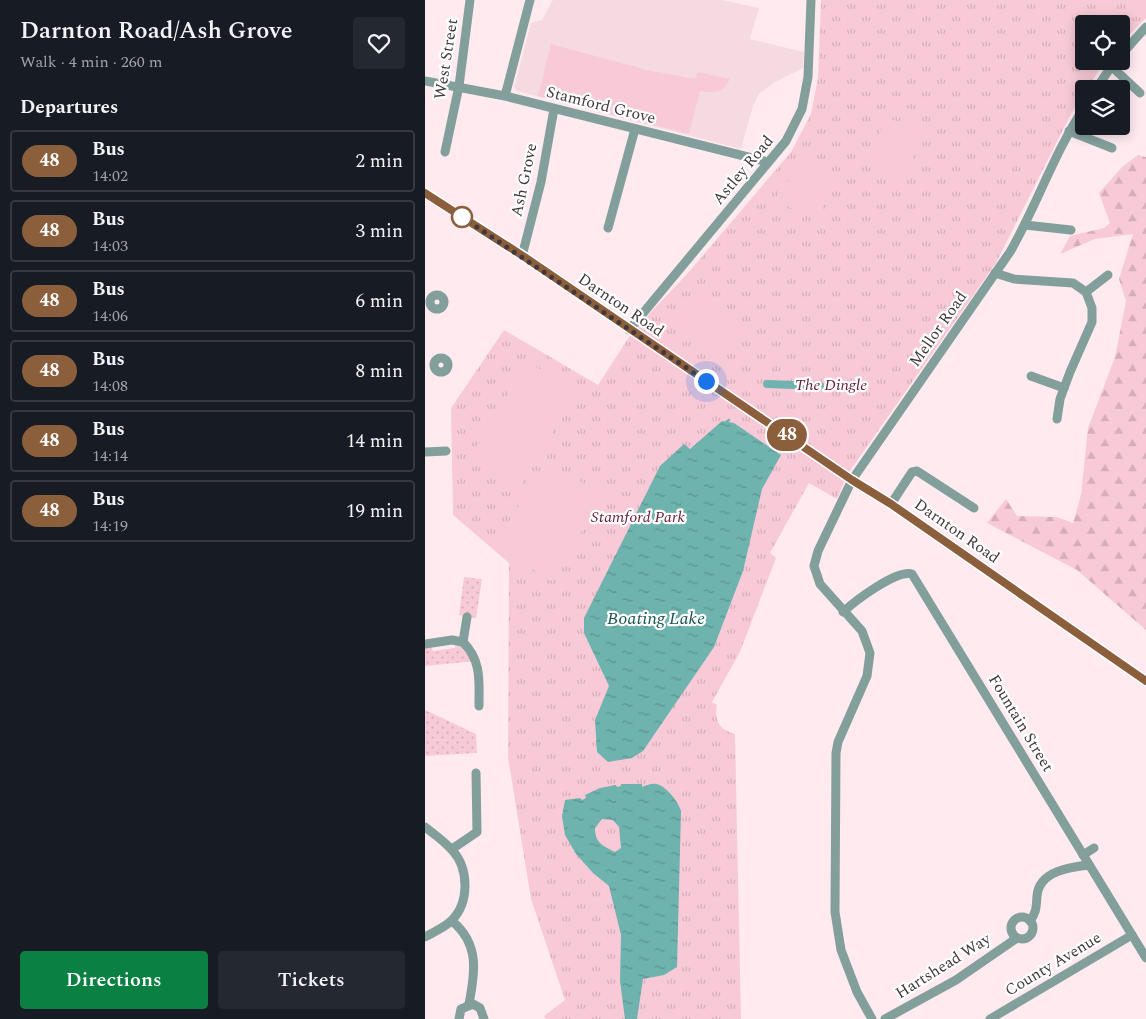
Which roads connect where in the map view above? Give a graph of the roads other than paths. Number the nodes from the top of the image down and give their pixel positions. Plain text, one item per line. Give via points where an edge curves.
1 (470, 0) edge
2 (530, 0) edge
3 (811, 0) edge
4 (1146, 27) edge
5 (1130, 44) edge
6 (1118, 70) edge
7 (425, 81) edge
8 (459, 86) junction
9 (1140, 94) dead end
10 (505, 96) junction
11 (554, 109) junction
12 (1075, 122) edge
13 (635, 130) junction
14 (1069, 131) junction
15 (1112, 148) dead end
16 (445, 152) dead end
17 (768, 162) junction
18 (425, 193) edge
19 (1025, 225) junction
20 (608, 228) dead end
21 (1071, 230) dead end
22 (523, 256) junction
23 (995, 273) junction
24 (1108, 275) dead end
25 (1086, 292) junction
26 (629, 330) junction
27 (1031, 376) dead end
28 (1064, 388) junction
29 (1057, 419) dead end
30 (446, 451) dead end
31 (425, 452) edge
32 (852, 480) junction
33 (891, 504) junction
34 (973, 508) dead end
35 (843, 612) junction
36 (467, 617) dead end
37 (463, 642) junction
38 (425, 644) edge
39 (1146, 681) edge
40 (479, 706) dead end
41 (476, 773) dead end
42 (425, 827) edge
43 (1094, 848) dead end
44 (451, 849) junction
45 (1083, 855) junction
46 (1089, 865) junction
47 (452, 920) junction
48 (1030, 921) junction
49 (1132, 935) junction
50 (425, 937) edge
51 (1017, 938) junction
52 (1146, 958) edge
53 (469, 1004) junction
54 (459, 1019) edge
55 (484, 1019) edge
56 (872, 1019) edge
57 (885, 1019) edge
58 (990, 1019) edge

1 - 8 street, West Street
2 - 10 street
3 - 17 street, Astley Road via 808,77 802,109 786,141
4 - 5 street
6 - 9 street
7 - 8 street, Stamford Grove
8 - 10 street, Stamford Grove
8 - 16 street, West Street
10 - 11 street, Stamford Grove
11 - 13 street, Stamford Grove
11 - 22 street, Ash Grove
12 - 14 street, Mellor Road
13 - 17 street, Stamford Grove
13 - 20 street
14 - 15 street
14 - 19 street, Mellor Road
17 - 26 street, Astley Road
18 - 22 street, Darnton Road
19 - 21 street
19 - 23 street, Mellor Road
22 - 26 street, Darnton Road
23 - 25 street via 1015,279 1073,283
23 - 32 street, Mellor Road
24 - 25 street
25 - 28 street via 1092,308 1092,322
26 - 32 street, Darnton Road
27 - 28 street
28 - 29 street
30 - 31 street
32 - 33 street, Darnton Road
32 - 35 street, Mellor Road via 817,551 815,566 820,584
33 - 34 street via 912,472 917,471
33 - 39 street, Darnton Road
35 - 45 street, Fountain Street via 901,573 912,574
35 - 56 street via 862,631 870,653 867,676 836,753 835,912 841,950 853,984
36 - 37 street
37 - 38 street via 452,640
37 - 40 street via 473,654 479,671
41 - 44 street via 477,832
42 - 44 street
43 - 45 street
44 - 47 street via 461,865 465,882 461,905
45 - 46 street, Fountain Street
46 - 48 street via 1063,869 1041,884 1037,911
46 - 49 street, Fountain Street
47 - 50 street
47 - 53 street via 465,935 474,958 475,977
48 - 51 street via 1033,928 1030,935 1024,939
48 - 51 street via 1021,917 1014,920 1011,930
49 - 52 street, Fountain Street
49 - 58 street, County Avenue
51 - 57 street, Hartshead Way via 948,984
53 - 54 street via 461,1009
53 - 55 street via 480,1008

